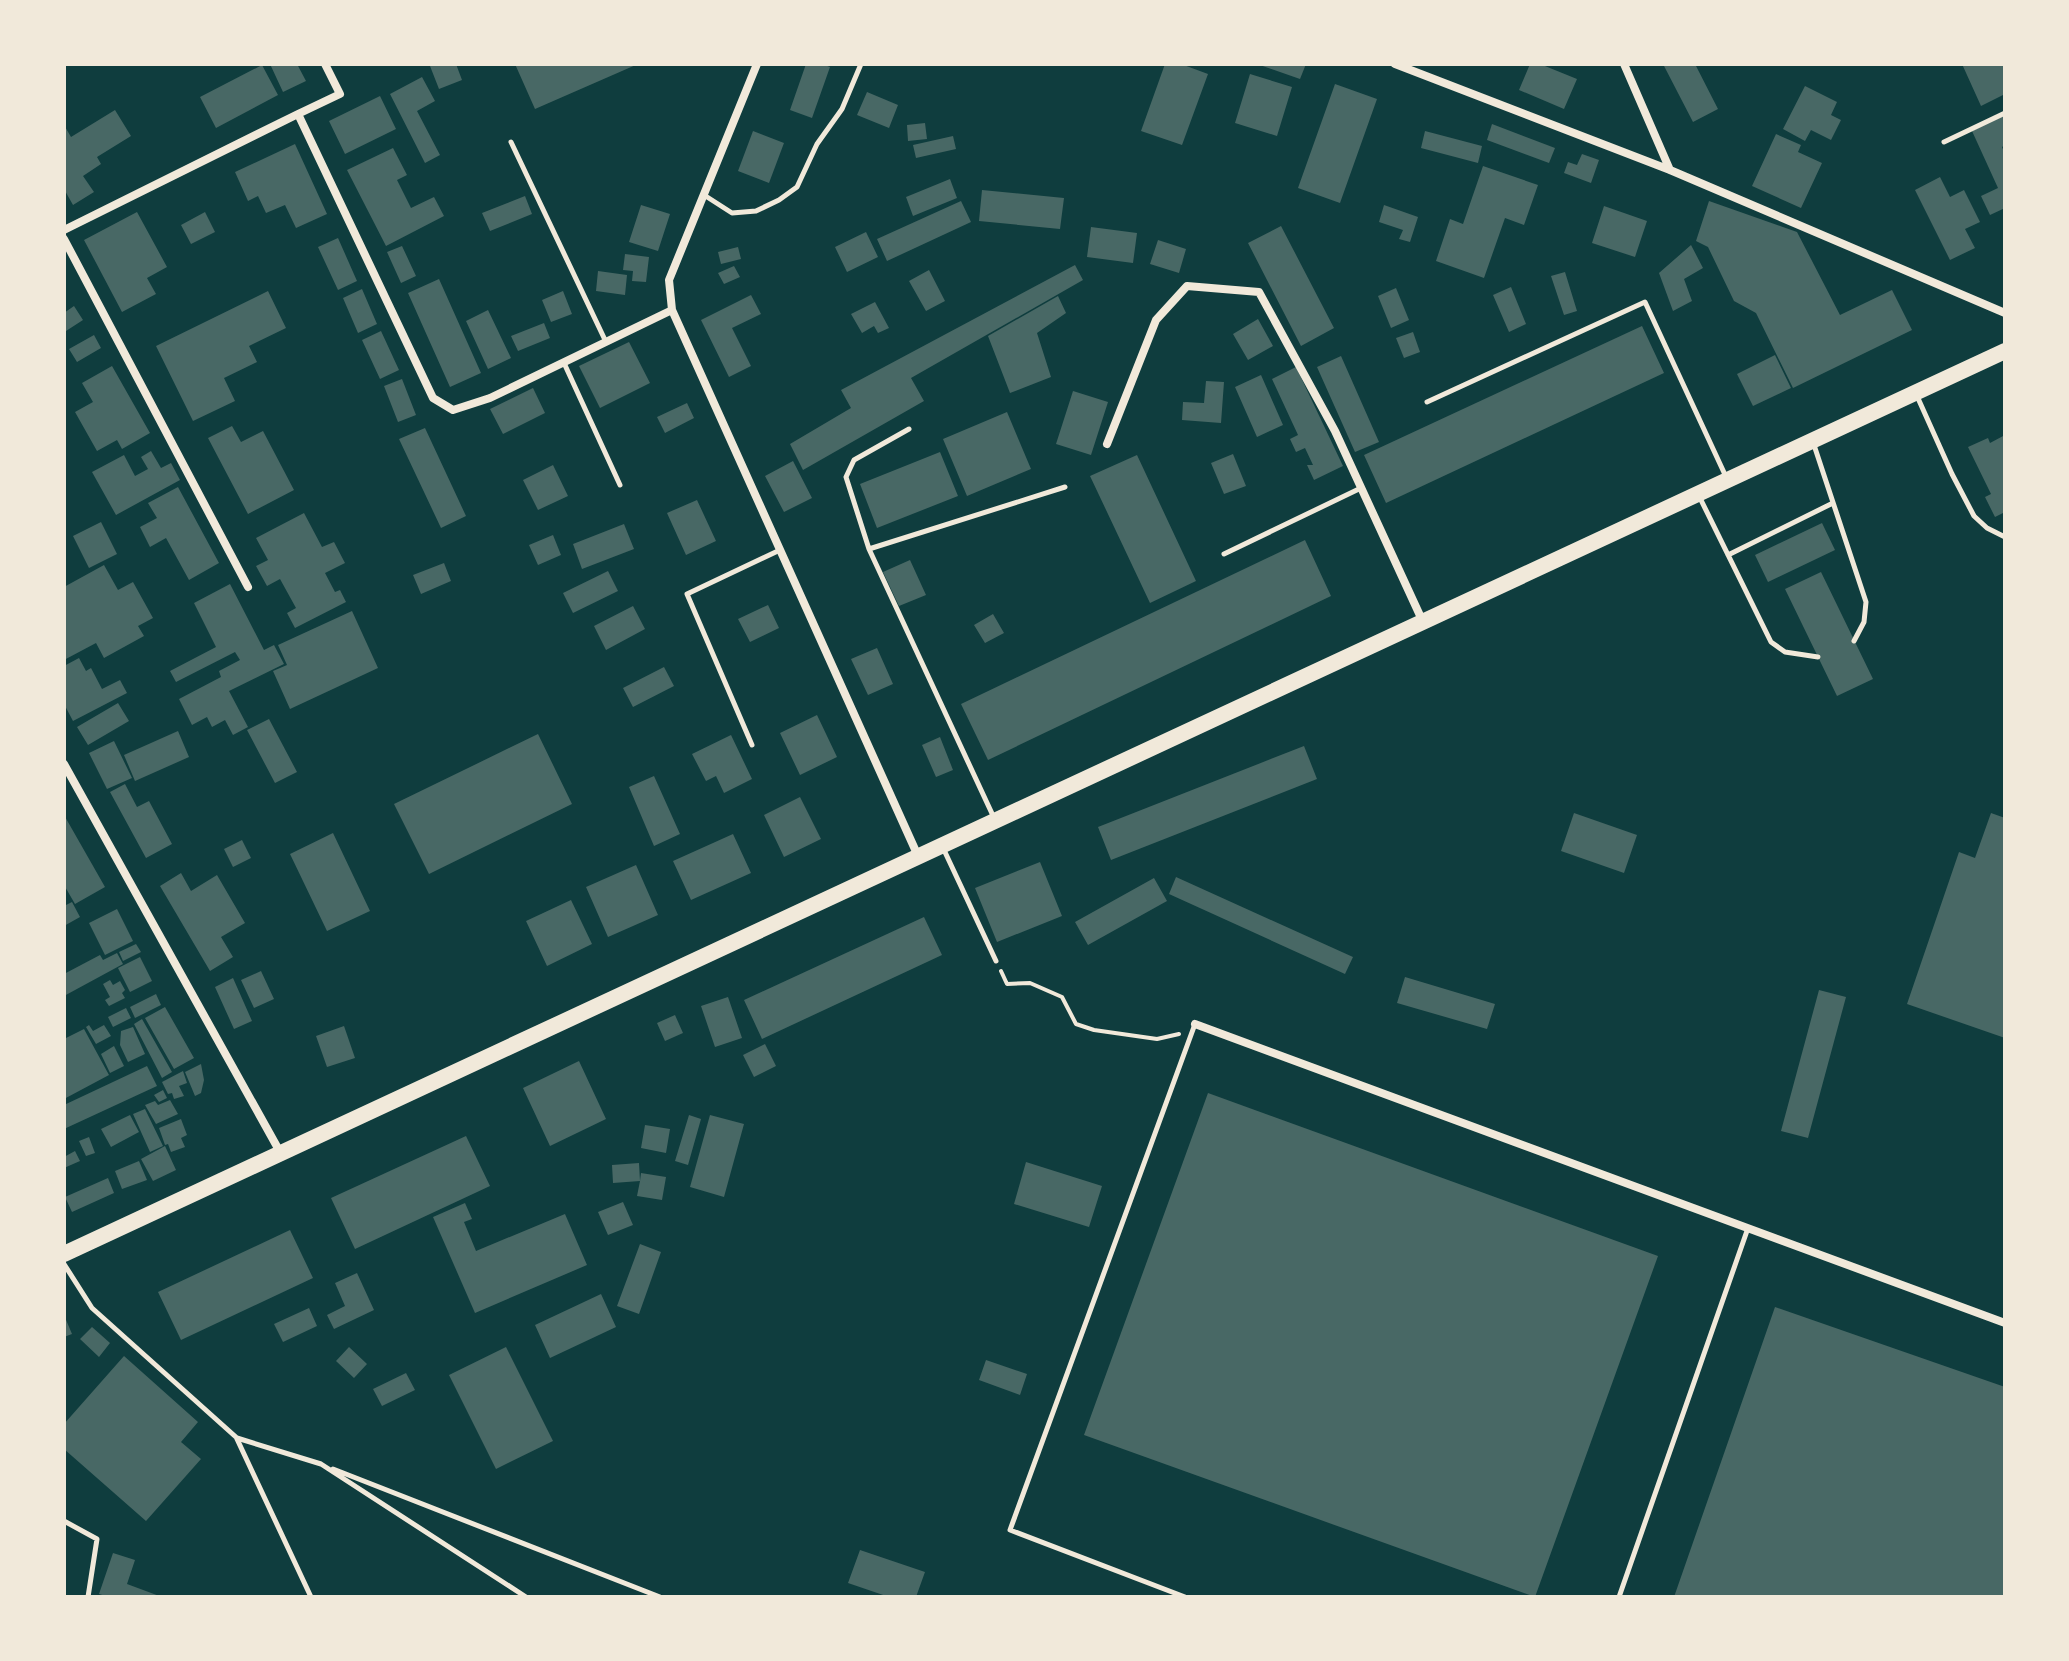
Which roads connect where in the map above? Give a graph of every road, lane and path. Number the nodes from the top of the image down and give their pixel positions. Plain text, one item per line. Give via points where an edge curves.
1 (325, 64) edge
2 (757, 64) edge
3 (861, 64) edge
4 (1395, 64) edge
5 (1624, 64) edge
6 (2005, 113) edge
7 (298, 114) junction
8 (511, 142) dead end
9 (1944, 142) dead end
10 (1670, 170) junction
11 (704, 195) junction
12 (64, 230) edge
13 (64, 239) edge
14 (672, 310) junction
15 (2005, 313) edge
16 (606, 342) junction
17 (2005, 351) edge
18 (563, 362) junction
19 (1916, 393) junction
20 (1427, 402) dead end
21 (909, 429) dead end
22 (1813, 441) junction
23 (1107, 444) dead end
24 (1728, 480) junction
25 (620, 485) dead end
26 (1065, 487) dead end
27 (1361, 488) junction
28 (1698, 494) junction
29 (1833, 503) junction
30 (2005, 537) edge
31 (869, 549) junction
32 (780, 550) junction
33 (1224, 554) dead end
34 (1728, 555) junction
35 (248, 587) dead end
36 (1423, 622) junction
37 (1854, 641) dead end
38 (1818, 657) dead end
39 (752, 745) dead end
40 (64, 764) edge
41 (995, 821) junction
42 (942, 845) junction
43 (918, 857) junction
44 (996, 961) joint
45 (1194, 1028) junction
46 (281, 1153) junction
47 (1748, 1228) junction
48 (64, 1254) edge
49 (64, 1264) edge
50 (2005, 1323) edge
51 (237, 1438) junction
52 (321, 1464) junction
53 (64, 1521) edge
54 (88, 1597) edge
55 (311, 1597) edge
56 (526, 1597) edge
57 (660, 1597) edge
58 (1185, 1597) edge
59 (1619, 1597) edge

1 - 7 street via 340,94
2 - 11 street
3 - 11 lane via 797,187 756,211 732,213
4 - 10 street
5 - 10 street
6 - 9 lane
7 - 12 street
7 - 18 street via 433,398 453,410
8 - 16 lane
10 - 15 street
11 - 14 street via 669,280
13 - 35 street
14 - 16 street
14 - 32 street
16 - 18 street
17 - 19 highway
18 - 25 lane
19 - 22 highway
19 - 30 lane via 1974,516
20 - 24 lane via 1645,302
21 - 31 lane via 854,460 846,477
22 - 24 highway
22 - 29 lane
23 - 27 street via 1156,320 1187,286 1259,292
24 - 28 highway
26 - 31 lane
27 - 33 lane
27 - 36 street
28 - 34 lane
28 - 36 highway
29 - 34 lane
29 - 37 lane via 1866,602
31 - 41 lane
32 - 39 lane via 687,594
32 - 43 street
34 - 38 lane via 1771,642 1785,652
36 - 41 highway
40 - 46 street
41 - 42 highway
42 - 43 highway
42 - 44 lane
43 - 46 highway
44 - 45 path via 1007,984 1030,983 1062,997 1076,1024 1157,1039
45 - 47 street
45 - 58 lane via 1010,1530
46 - 48 highway
47 - 50 street
47 - 59 lane
49 - 51 lane via 92,1308
51 - 52 lane
51 - 55 lane
52 - 56 lane
52 - 57 lane
53 - 54 lane via 97,1539

